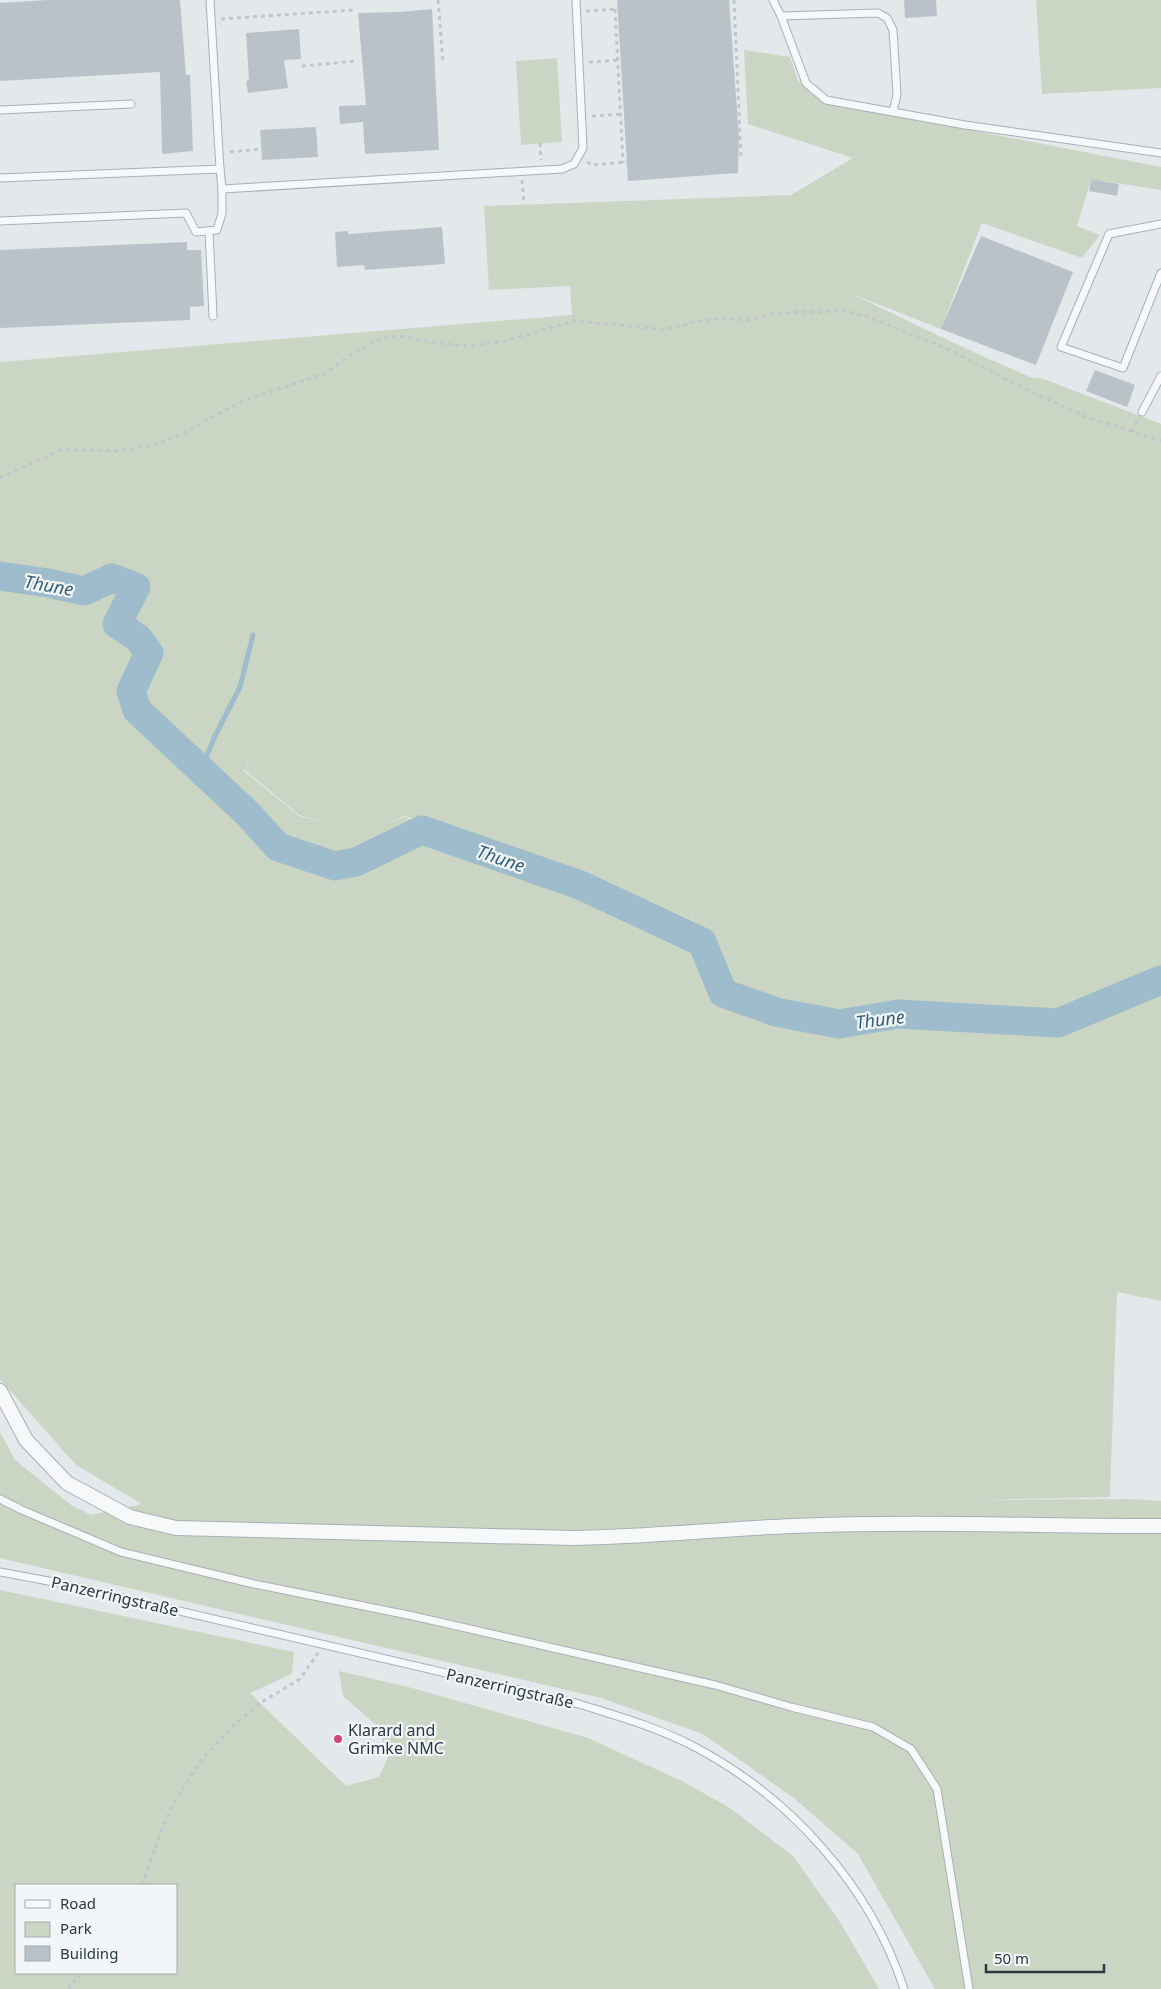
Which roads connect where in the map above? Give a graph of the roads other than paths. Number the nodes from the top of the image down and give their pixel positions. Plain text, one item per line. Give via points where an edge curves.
1 (210, 0) edge
2 (576, 0) edge
3 (773, 0) edge
4 (781, 16) junction
5 (131, 104) dead end
6 (0, 110) edge
7 (893, 112) junction
8 (1161, 153) edge
9 (220, 169) junction
10 (0, 178) edge
11 (222, 189) junction
12 (0, 221) edge
13 (1161, 224) edge
14 (209, 231) junction
15 (1161, 273) edge
16 (213, 316) dead end
17 (1161, 376) edge
18 (1142, 412) dead end
19 (0, 1391) edge
20 (0, 1499) edge
21 (1161, 1526) edge
22 (0, 1572) edge
23 (904, 1989) edge
24 (969, 1989) edge

1 - 9 lane
2 - 11 lane via 583,148 574,164 562,169
3 - 4 lane
4 - 7 lane via 806,83 826,100
4 - 7 lane via 878,13 888,18 896,55 897,95
5 - 6 lane
7 - 8 lane
9 - 10 lane
9 - 11 lane
11 - 14 lane via 220,222 217,230
12 - 14 lane via 186,213 196,232
13 - 15 lane via 1109,234 1061,347 1123,368
14 - 16 lane
17 - 18 lane
19 - 21 street via 26,1440 68,1483 130,1517 176,1528 629,1538 802,1526
20 - 24 lane via 121,1552 254,1584 413,1616 873,1726 911,1749 937,1789
22 - 23 lane, Panzerringstraße via 579,1704 641,1724 691,1745 762,1789 818,1841 862,1901 896,1964

